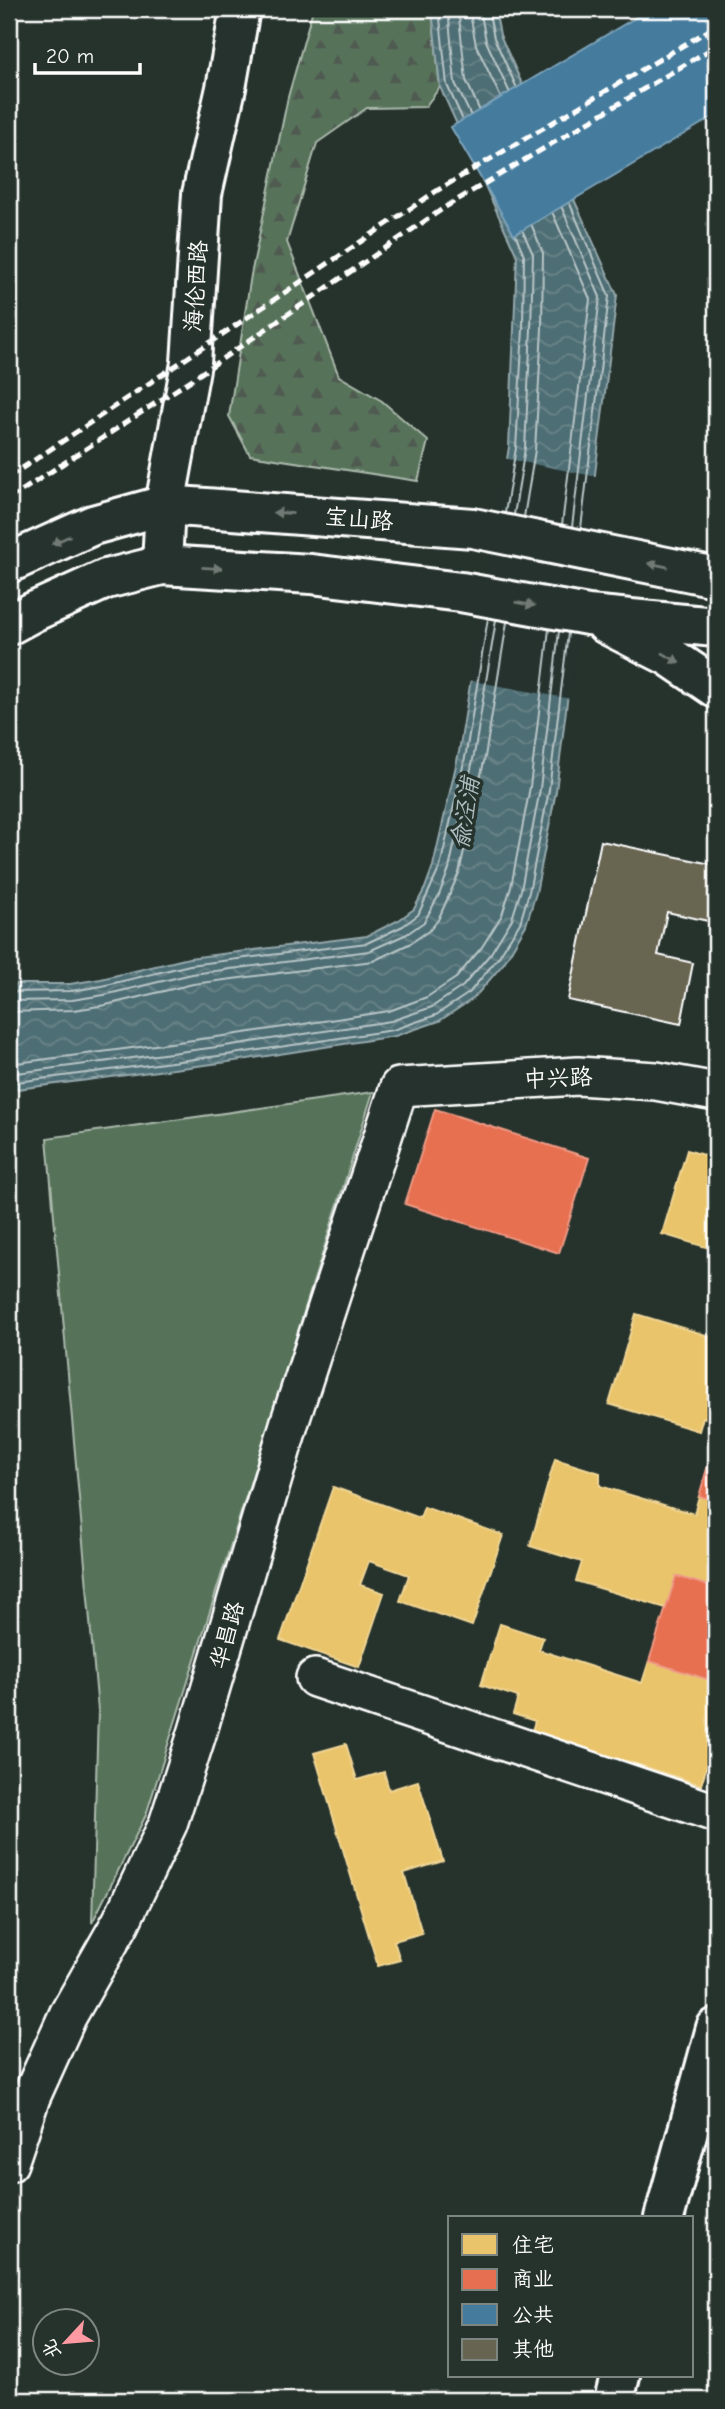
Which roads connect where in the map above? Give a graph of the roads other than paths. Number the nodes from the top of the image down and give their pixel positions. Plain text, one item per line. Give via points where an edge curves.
1 (240, 9) edge
2 (165, 505) junction
3 (9, 564) edge
4 (162, 565) junction
5 (716, 577) edge
6 (589, 615) junction
7 (9, 625) edge
8 (716, 627) edge
9 (716, 688) edge
10 (398, 1087) joint
11 (716, 1092) edge
12 (315, 1678) dead end
13 (716, 1813) edge
14 (716, 2028) edge
15 (9, 2163) edge
16 (665, 2216) edge
17 (620, 2378) edge
18 (614, 2400) edge

1 - 2 main road, 海伦西路 via 202,194 191,363
2 -> 3 main road, 宝山路 via 93,525
2 - 4 main road, 海伦西路
5 -> 2 main road, 宝山路 via 473,528
4 -> 6 main road via 311,574 461,592
4 - 7 main road via 106,579
6 - 8 main road
6 -> 9 main road via 669,656
10 - 11 street, 中兴路 via 578,1076 656,1080
10 - 15 street, 华昌路 via 167,1824 121,1922 68,2015 31,2097
12 - 13 street
14 - 16 main road
17 - 18 main road

